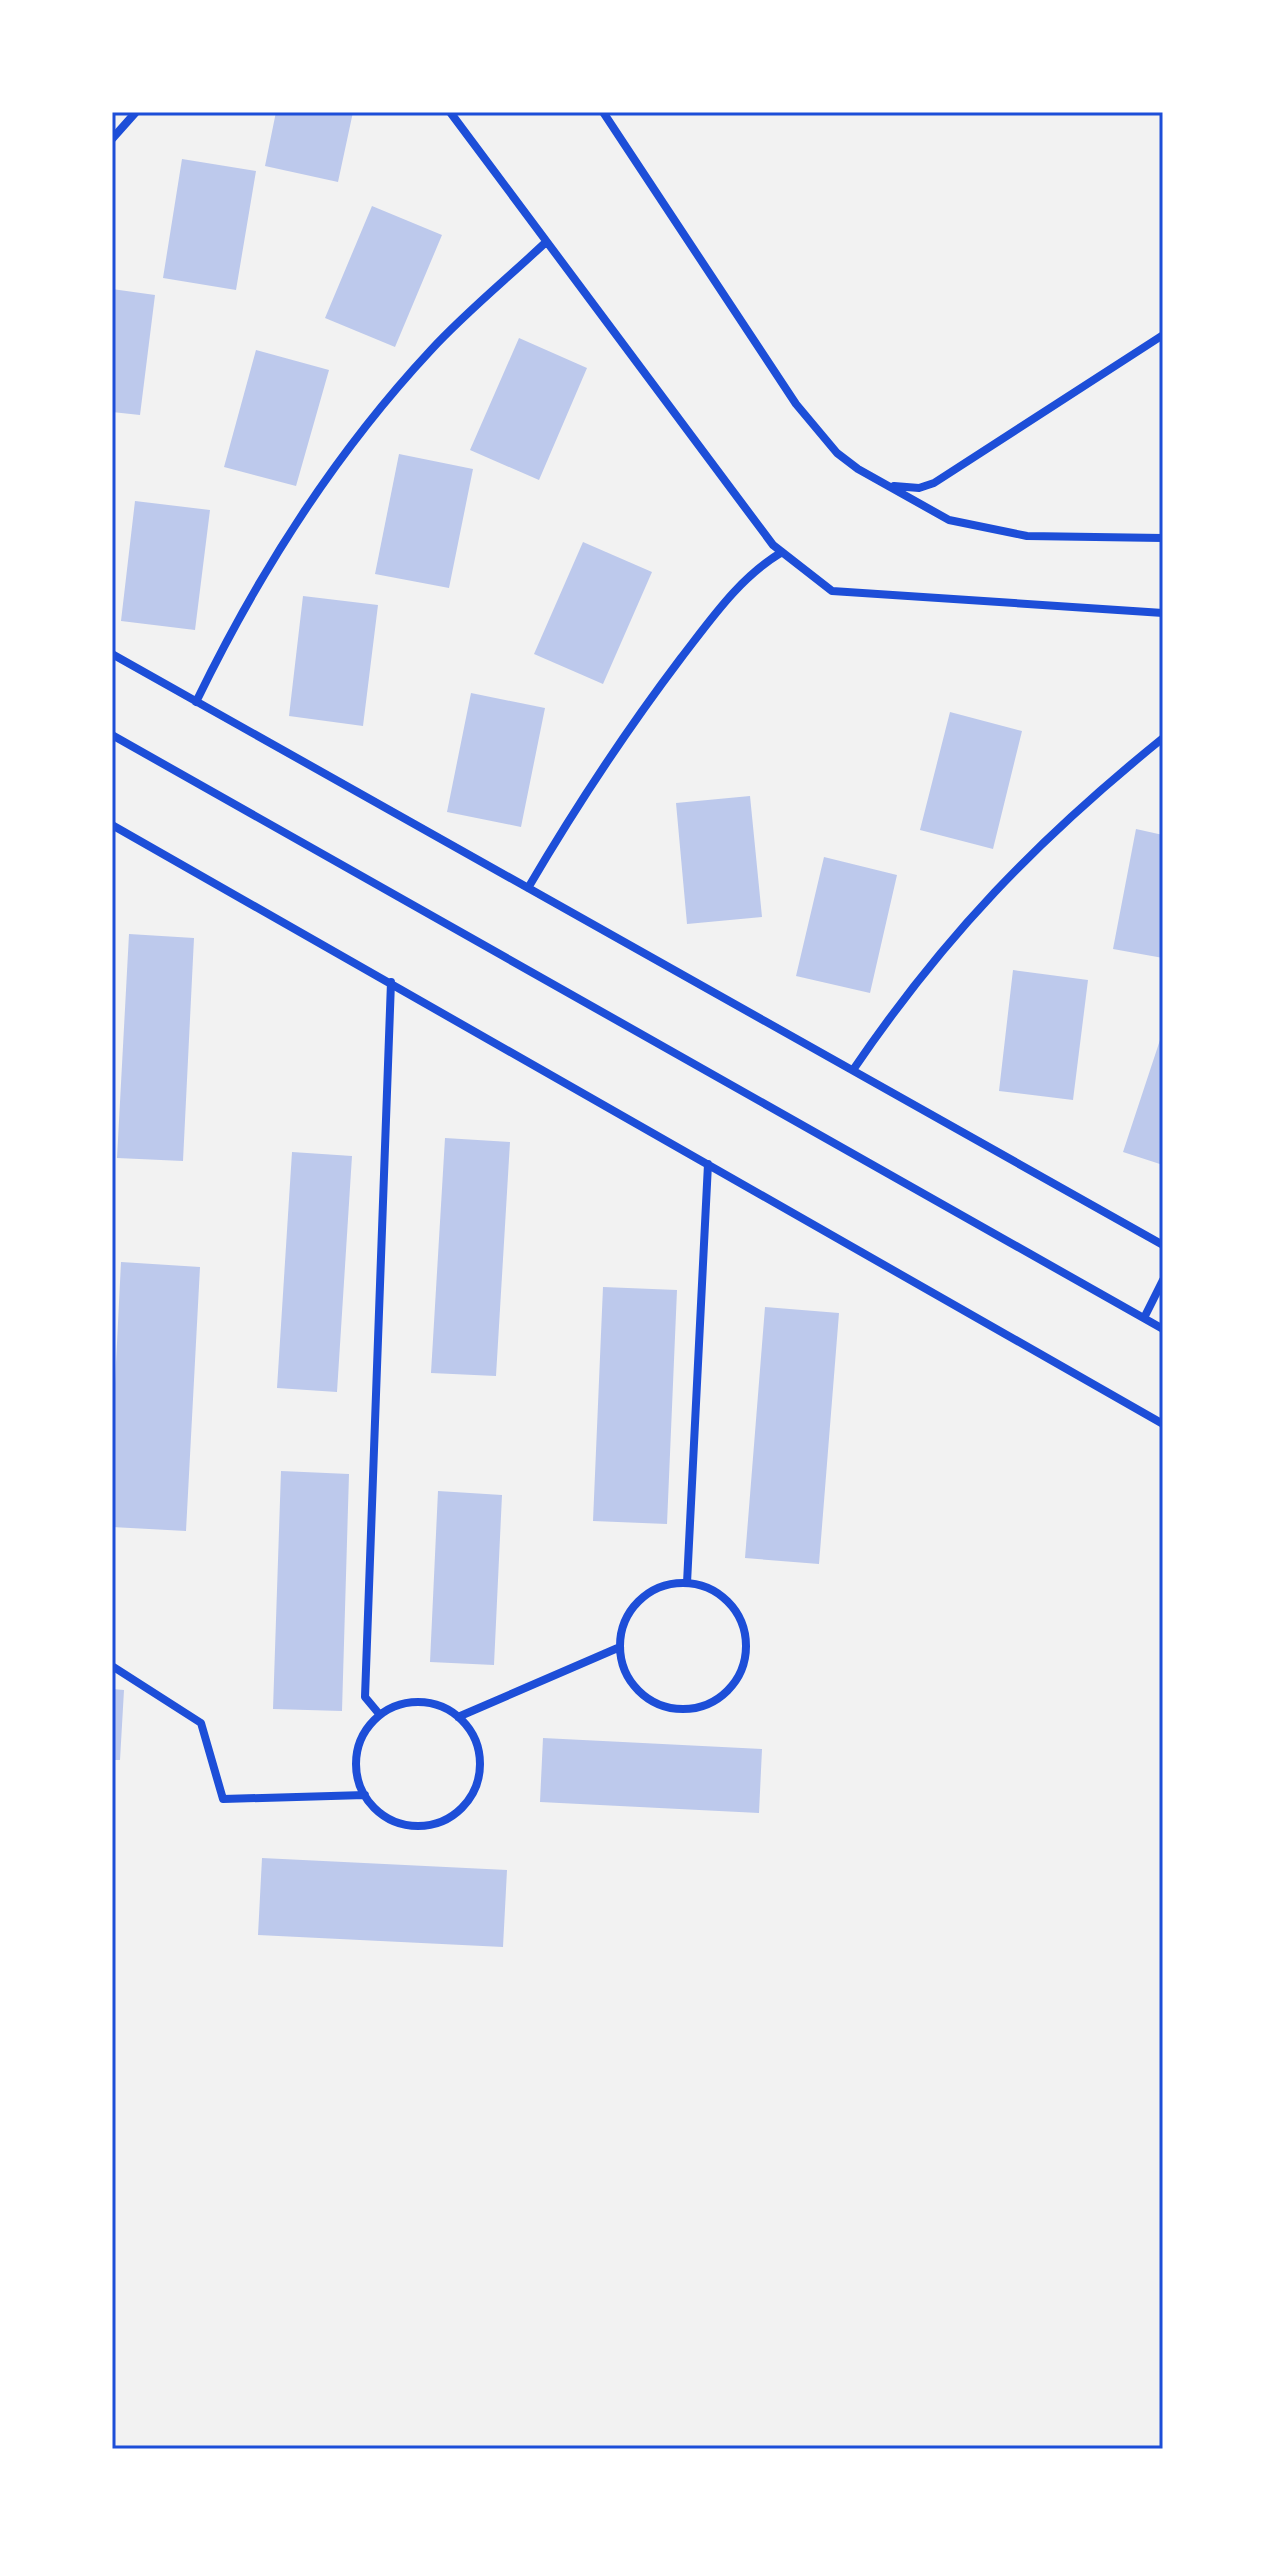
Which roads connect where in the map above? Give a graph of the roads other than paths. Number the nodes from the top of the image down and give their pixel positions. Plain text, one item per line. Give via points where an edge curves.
1 (136, 112) edge
2 (450, 112) edge
3 (603, 112) edge
4 (112, 139) edge
5 (546, 242) junction
6 (1163, 335) edge
7 (881, 483) junction
8 (1163, 538) edge
9 (782, 552) junction
10 (1163, 613) edge
11 (112, 654) edge
12 (196, 702) junction
13 (112, 735) edge
14 (1163, 738) edge
15 (112, 825) edge
16 (528, 888) junction
17 (391, 982) junction
18 (853, 1070) junction
19 (708, 1164) junction
20 (1163, 1245) edge
21 (1163, 1280) edge
22 (1144, 1318) junction
23 (1163, 1329) edge
24 (1163, 1424) edge
25 (687, 1583) junction
26 (620, 1647) junction
27 (112, 1666) edge
28 (380, 1715) junction
29 (458, 1717) junction
30 (365, 1795) junction

1 - 4 street
2 - 5 street
3 - 7 street via 796,404 837,453
5 - 9 street
5 - 12 street via 432,349 355,439 275,553
6 - 7 street via 934,483 906,489
7 - 8 street via 949,520 1027,536
9 - 10 street via 832,591
9 - 16 street via 757,567 731,595 621,737
11 - 12 street
12 - 16 street
13 - 22 street
14 - 18 street via 1043,841 966,920 905,994
15 - 17 street
16 - 18 street
17 - 19 street
17 - 28 street via 365,1697
18 - 20 street
19 - 24 street
19 - 25 street
21 - 22 street
22 - 23 street
25 - 26 street via 644,1596 631,1611
25 - 26 street via 715,1590 740,1617 746,1653 731,1687 701,1706 663,1705 632,1683
26 - 29 street
27 - 30 street via 201,1723 223,1799
28 - 29 street via 414,1702 433,1703
28 - 30 street via 359,1745 356,1765
29 - 30 street via 475,1738 480,1756 480,1774 461,1810 424,1826 404,1824 385,1817

